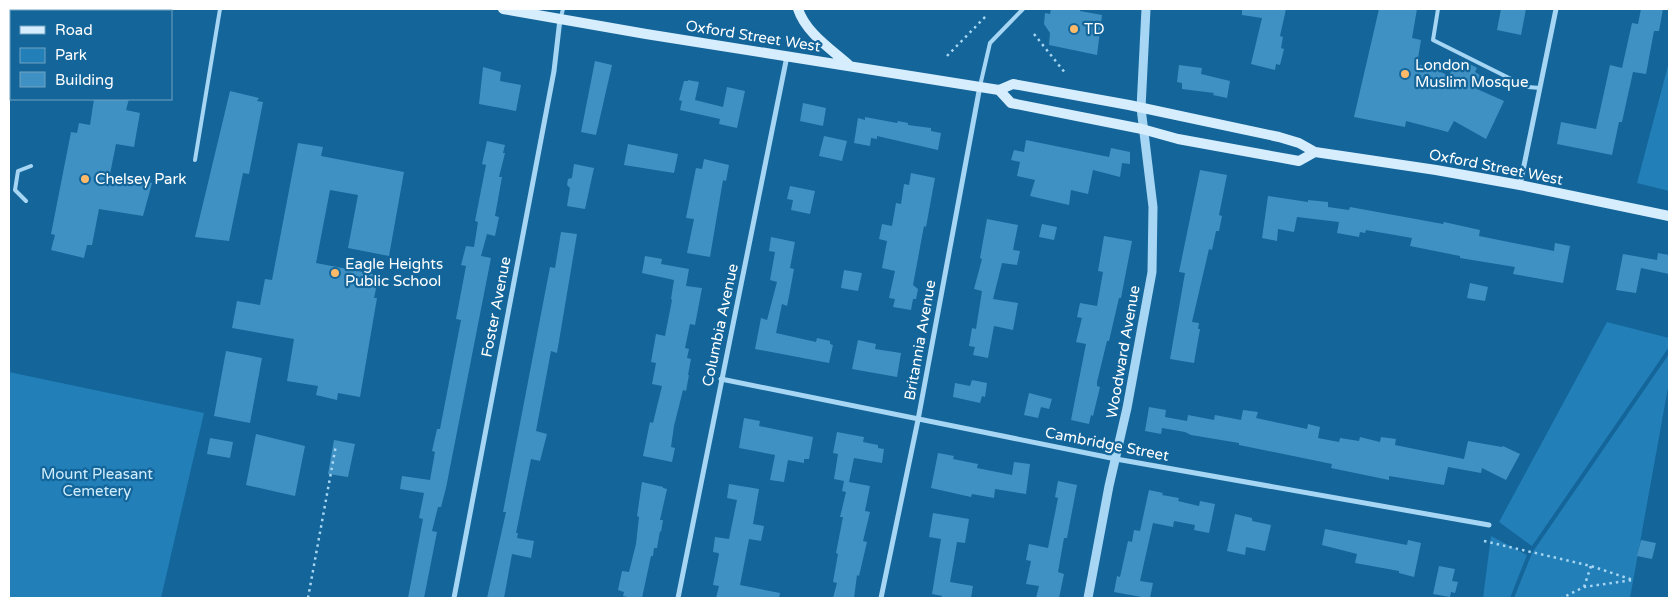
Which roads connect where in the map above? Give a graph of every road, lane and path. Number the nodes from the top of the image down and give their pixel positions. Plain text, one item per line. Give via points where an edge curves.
1 (220, 9) edge
2 (503, 9) edge
3 (562, 9) edge
4 (798, 9) edge
5 (1023, 9) edge
6 (1146, 9) edge
7 (1438, 9) edge
8 (1556, 9) edge
9 (986, 16) dead end
10 (560, 19) junction
11 (1034, 34) dead end
12 (787, 56) junction
13 (947, 56) dead end
14 (850, 66) junction
15 (1066, 74) dead end
16 (980, 86) junction
17 (1540, 88) junction
18 (999, 90) junction
19 (1141, 108) junction
20 (1142, 129) junction
21 (1315, 152) junction
22 (195, 160) dead end
23 (32, 166) dead end
24 (1520, 185) junction
25 (26, 201) dead end
26 (1669, 216) edge
27 (721, 379) junction
28 (918, 420) junction
29 (336, 444) dead end
30 (1116, 459) junction
31 (1489, 525) dead end
32 (1484, 540) dead end
33 (1591, 566) junction
34 (1584, 587) junction
35 (308, 598) edge
36 (454, 598) edge
37 (678, 598) edge
38 (881, 598) edge
39 (1088, 598) edge
40 (1562, 598) edge

1 - 22 lane
2 - 10 main road, Oxford Street West
3 - 10 lane
4 - 14 main road via 809,29
5 - 16 lane via 990,43
6 - 19 street, Woodward Avenue
7 - 17 lane via 1433,40 1528,87
8 - 17 street
9 - 13 path
10 - 12 main road, Oxford Street West
10 - 36 street, Foster Avenue via 554,71
11 - 15 path
12 - 14 main road, Oxford Street West
12 - 27 street, Columbia Avenue
14 - 16 main road, Oxford Street West
16 - 18 main road, Oxford Street West
16 - 28 street, Britannia Avenue
17 - 24 street
18 - 19 main road, Oxford Street West via 1013,84
18 - 20 main road, Oxford Street West via 1011,103
19 - 20 street, Woodward Avenue
19 - 21 main road, Oxford Street West via 1279,137
20 - 21 main road, Oxford Street West via 1178,139 1299,161
20 - 30 street, Woodward Avenue via 1153,207 1152,272
21 - 24 main road, Oxford Street West
23 - 25 lane via 18,171 15,190
24 - 26 main road, Oxford Street West
27 - 28 street, Cambridge Street
27 - 37 street, Columbia Avenue
28 - 30 street, Cambridge Street
28 - 38 street, Britannia Avenue
29 - 35 path
30 - 31 street, Cambridge Street
30 - 39 street, Woodward Avenue
32 - 33 path
33 - 34 path
33 - 34 path via 1633,580
34 - 40 path

